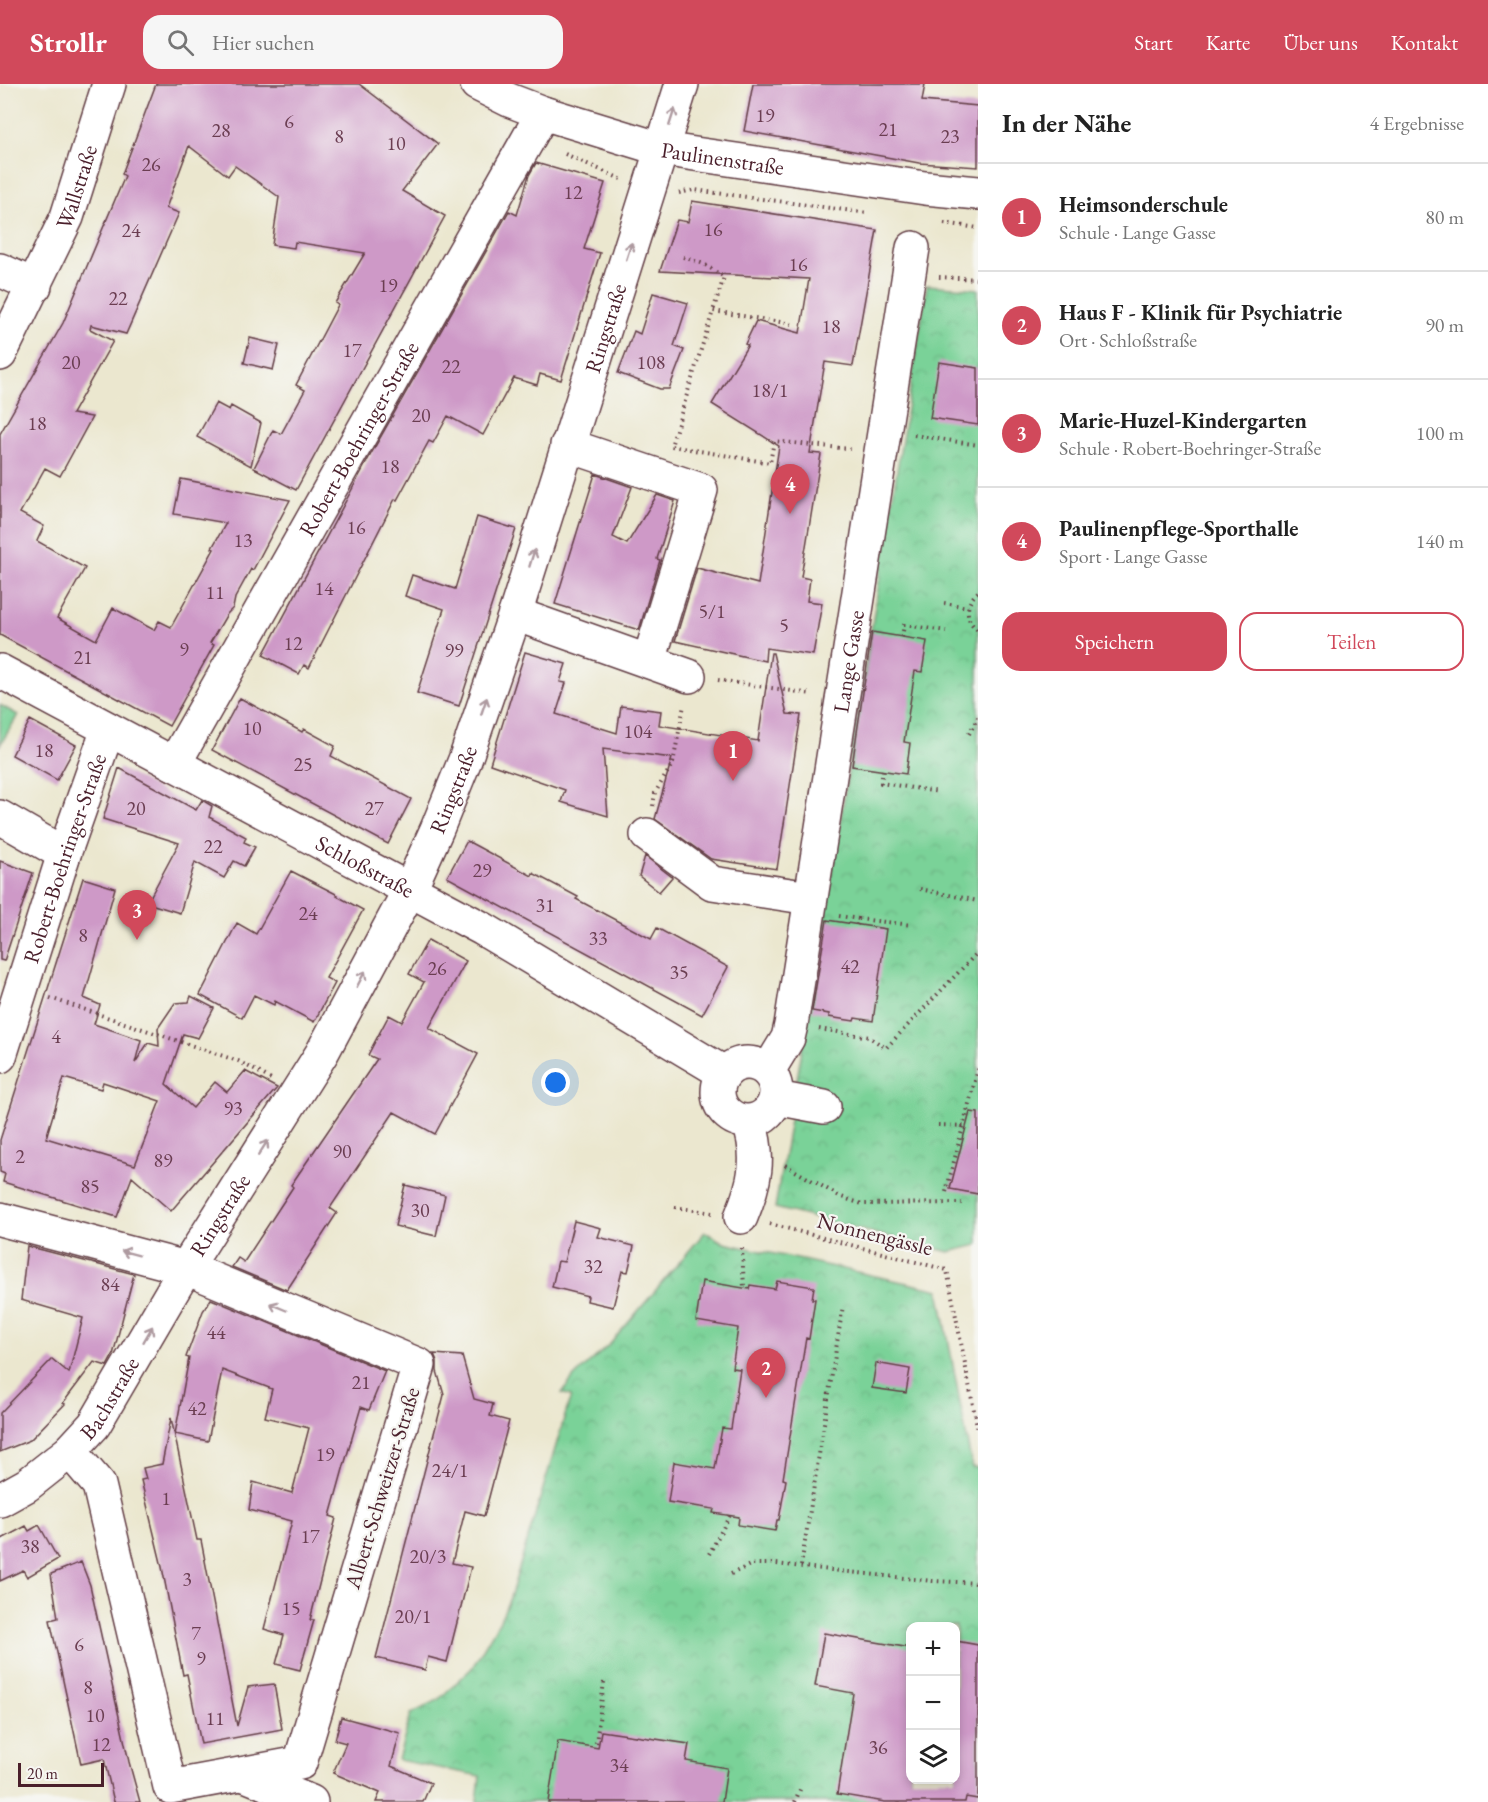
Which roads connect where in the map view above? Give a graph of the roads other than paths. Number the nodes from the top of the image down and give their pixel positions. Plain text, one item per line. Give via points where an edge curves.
1 (108, 84) edge
2 (477, 84) edge
3 (682, 84) edge
4 (543, 113) junction
5 (661, 149) junction
6 (978, 194) edge
7 (913, 248) dead end
8 (0, 270) edge
9 (35, 286) junction
10 (0, 354) edge
11 (567, 446) junction
12 (515, 614) junction
13 (650, 661) junction
14 (0, 671) edge
15 (689, 676) road end
16 (108, 729) junction
17 (174, 764) junction
18 (0, 817) edge
19 (647, 835) road end
20 (64, 854) junction
21 (409, 891) junction
22 (810, 898) junction
23 (0, 1056) edge
24 (724, 1073) junction
25 (772, 1084) junction
26 (824, 1107) dead end
27 (749, 1122) junction
28 (741, 1217) road end
29 (0, 1220) edge
30 (186, 1268) junction
31 (70, 1451) junction
32 (0, 1500) edge
33 (243, 1774) junction
34 (311, 1802) edge

1 - 9 street, Wallstraße via 67,217
2 - 4 street, Paulinenstraße
5 -> 3 street, Ringstraße
4 - 5 street, Paulinenstraße
4 - 17 street, Robert-Boehringer-Straße
5 - 6 street, Paulinenstraße
11 -> 5 street, Ringstraße
7 - 22 street, Lange Gasse
8 - 9 street
9 - 10 street, Wallstraße
12 -> 11 street, Ringstraße
11 - 13 street via 701,490
12 - 13 street
21 -> 12 street, Ringstraße via 465,759
13 - 15 street
14 - 16 street, Schloßstraße
16 - 17 street, Schloßstraße
16 - 20 street, Robert-Boehringer-Straße
17 - 21 street, Schloßstraße
18 - 20 street
19 - 22 street via 712,883
20 - 23 street, Robert-Boehringer-Straße
21 - 24 street, Schloßstraße via 483,929
30 -> 21 street, Ringstraße via 322,1053
22 - 25 street, Lange Gasse via 788,1038
24 - 25 street via 741,1063 751,1063
24 - 27 street via 719,1101 731,1117
25 - 26 street
25 - 27 street via 773,1107
27 - 28 street via 756,1142 755,1158 751,1192
30 -> 29 street, Ringstraße
31 -> 30 street, Bachstraße via 94,1425
33 -> 30 street, Albert-Schweitzer-Straße via 300,1763 418,1365
31 - 32 street, Bachstraße via 27,1485
31 - 33 street, Albert-Schweitzer-Straße via 99,1485 170,1787
33 - 34 street

